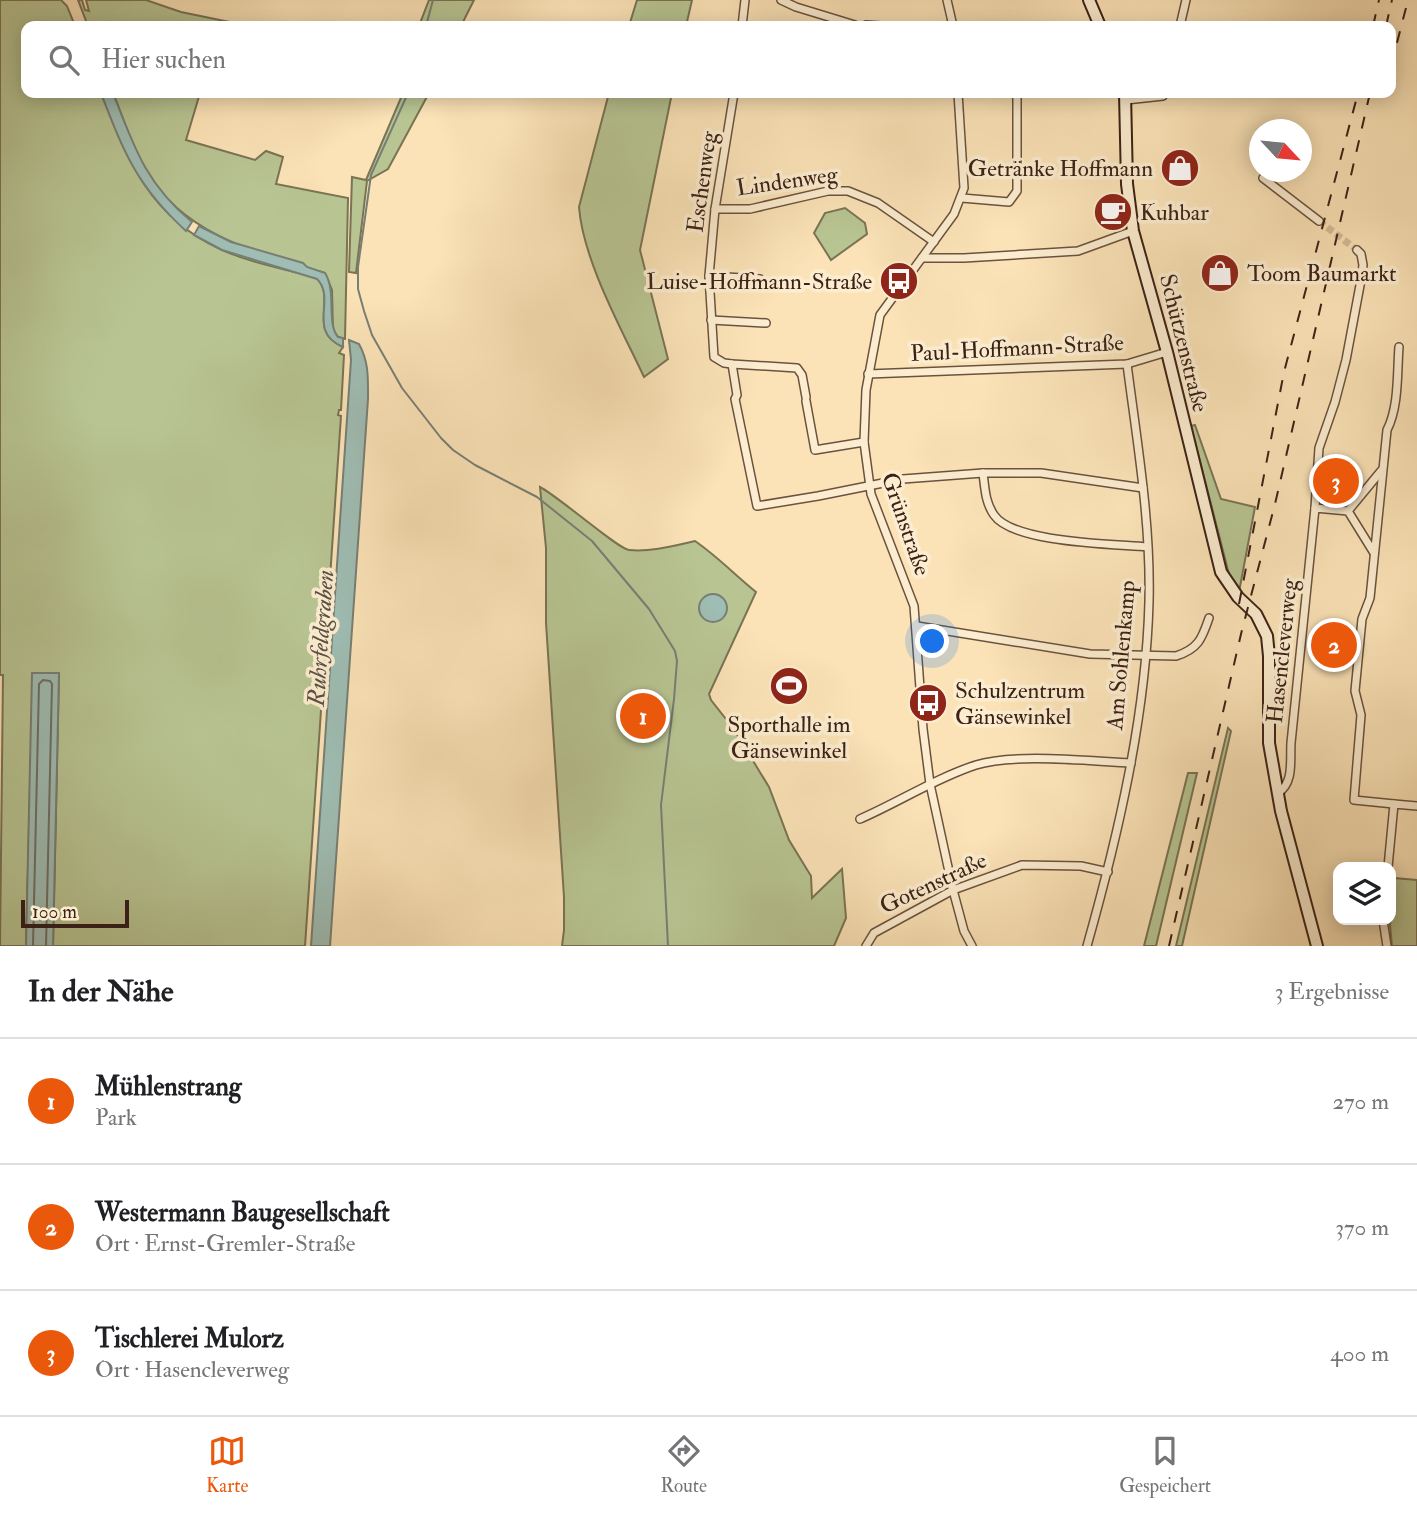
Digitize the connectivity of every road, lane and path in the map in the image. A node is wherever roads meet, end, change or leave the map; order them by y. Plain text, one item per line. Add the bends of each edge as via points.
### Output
1 (745, 0) edge
2 (781, 0) edge
3 (947, 0) edge
4 (1089, 0) edge
5 (1186, 0) edge
6 (742, 21) edge
7 (842, 21) edge
8 (952, 21) edge
9 (1098, 21) edge
10 (1181, 21) edge
11 (733, 98) edge
12 (958, 98) edge
13 (1017, 98) edge
14 (1126, 98) edge
15 (1268, 182) edge
16 (962, 198) junction
17 (715, 209) junction
18 (1319, 221) tunnel mouth
19 (1133, 231) junction
20 (934, 242) junction
21 (1357, 250) dead end
22 (922, 258) junction
23 (709, 276) junction
24 (760, 279) dead end
25 (711, 320) junction
26 (766, 323) dead end
27 (1399, 347) dead end
28 (1167, 352) junction
29 (732, 364) junction
30 (1127, 364) junction
31 (868, 374) junction
32 (864, 442) junction
33 (1382, 470) junction
34 (983, 473) junction
35 (869, 485) junction
36 (1143, 488) junction
37 (1315, 508) junction
38 (1348, 511) junction
39 (1147, 547) junction
40 (1374, 553) junction
41 (1209, 618) dead end
42 (917, 626) junction
43 (1145, 655) junction
44 (1131, 763) junction
45 (930, 784) junction
46 (1278, 793) junction
47 (1394, 804) junction
48 (1417, 806) edge
49 (860, 819) dead end
50 (1388, 862) edge
51 (1108, 872) junction
52 (953, 890) junction
53 (1384, 925) edge
54 (866, 946) edge
55 (972, 946) edge
56 (1087, 946) edge
57 (1317, 946) edge
58 (1387, 946) edge

1 - 6 street
2 - 7 street
3 - 8 street
4 - 9 main road
5 - 10 street
11 - 17 street, Eschenweg
12 - 16 street
13 - 16 street via 1017,191 1009,202
14 - 19 main road, Schützenstraße via 1127,184
15 - 18 street
16 - 20 street, Grünstraße
17 - 20 street, Lindenweg via 750,209 828,191 848,191 878,203
17 - 23 street, Eschenweg
19 - 22 street via 1078,251
19 - 28 main road, Schützenstraße
20 - 22 street, Grünstraße
21 - 37 street, Hasencleverweg via 1363,265 1335,402 1319,448
22 - 31 street, Grünstraße via 880,315
23 - 24 street
23 - 25 street, Eschenweg
25 - 26 street
25 - 29 street, Eschenweg via 714,357
27 - 33 street via 1394,409
28 - 30 street, Paul-Hoffmann-Straße
28 - 46 main road, Schützenstraße via 1217,559 1228,585 1265,629 1269,743
29 - 32 street via 800,371 816,450
29 - 35 street via 757,506
30 - 31 street, Paul-Hoffmann-Straße
30 - 36 street, Am Sohlenkamp
31 - 32 street, Grünstraße
32 - 35 street, Grünstraße
33 - 38 street
33 - 40 street
34 - 35 street
34 - 36 street via 1041,473
34 - 39 street via 986,500 994,516 1018,531
35 - 42 street, Grünstraße via 908,588
36 - 39 street, Am Sohlenkamp
37 - 38 street
37 - 46 street, Hasencleverweg via 1290,777
38 - 40 street
39 - 43 street, Am Sohlenkamp
40 - 47 street via 1355,691 1361,715 1354,800
41 - 43 street via 1202,640 1186,653
42 - 43 street via 1090,654
42 - 45 street, Grünstraße
43 - 44 street, Am Sohlenkamp
44 - 45 street via 1010,759 978,765
44 - 51 street, Am Sohlenkamp
45 - 49 street
45 - 52 street, Grünstraße
46 - 57 main road
47 - 48 street
47 - 50 street
51 - 52 street, Gotenstraße via 1082,866 1022,865
51 - 56 street, Am Sohlenkamp
52 - 54 street, Gotenstraße via 874,933
52 - 55 street, Grünstraße
53 - 58 street

